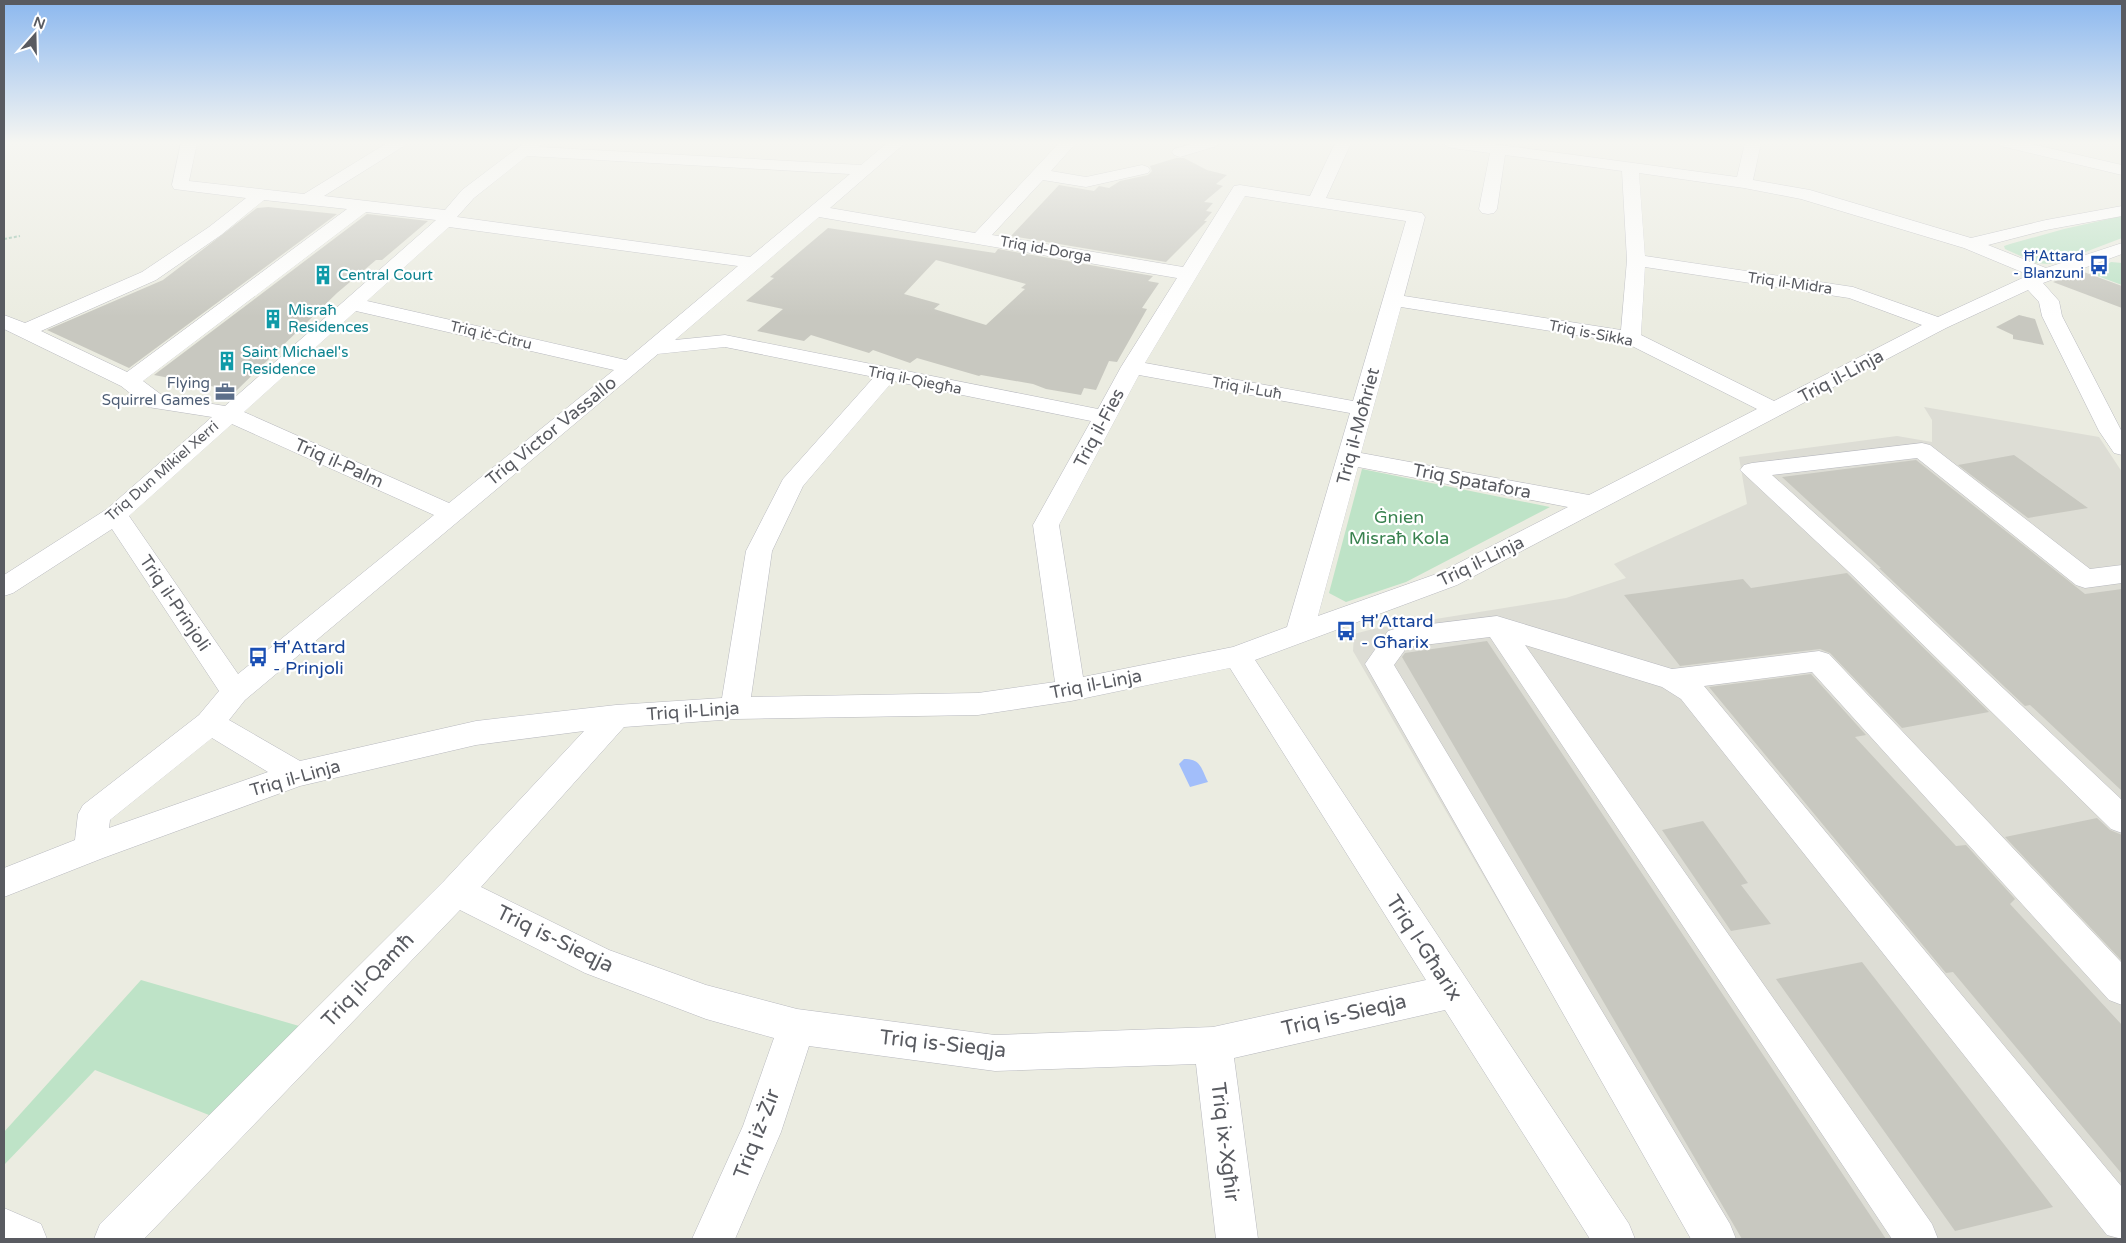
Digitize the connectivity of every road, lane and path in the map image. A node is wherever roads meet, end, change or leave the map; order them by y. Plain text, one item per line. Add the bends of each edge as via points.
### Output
1 (252, 201) edge
2 (324, 201) edge
3 (462, 201) edge
4 (828, 201) edge
5 (1014, 201) edge
6 (1233, 201) edge
7 (1316, 201) edge
8 (1489, 201) edge
9 (1633, 201) edge
10 (1827, 201) edge
11 (363, 206) junction
12 (1488, 209) dead end
13 (2122, 211) edge
14 (815, 212) junction
15 (447, 219) junction
16 (20, 236) dead end
17 (980, 238) junction
18 (4, 239) edge
19 (1970, 244) junction
20 (2119, 251) edge
21 (1636, 260) junction
22 (754, 263) junction
23 (1189, 274) junction
24 (2030, 283) junction
25 (1392, 300) junction
26 (352, 304) junction
27 (695, 312) junction
28 (4, 320) edge
29 (1939, 324) junction
30 (26, 330) junction
31 (1631, 338) junction
32 (725, 341) junction
33 (653, 348) junction
34 (1132, 366) junction
35 (630, 367) junction
36 (888, 374) junction
37 (129, 382) junction
38 (1362, 409) junction
39 (1776, 410) junction
40 (228, 413) junction
41 (1106, 417) junction
42 (2118, 437) edge
43 (1349, 458) junction
44 (1594, 504) junction
45 (450, 514) junction
46 (116, 515) junction
47 (2122, 574) edge
48 (4, 587) edge
49 (1497, 626) junction
50 (1299, 634) junction
51 (1237, 656) junction
52 (1672, 680) junction
53 (1071, 690) junction
54 (235, 692) junction
55 (736, 708) junction
56 (616, 716) junction
57 (210, 723) junction
58 (297, 774) junction
59 (2122, 820) edge
60 (91, 848) junction
61 (4, 883) edge
62 (456, 891) junction
63 (2122, 988) edge
64 (1452, 991) junction
65 (797, 1027) junction
66 (1213, 1045) junction
67 (2122, 1220) edge
68 (4, 1229) edge
69 (26, 1239) edge
70 (115, 1239) edge
71 (713, 1239) edge
72 (1237, 1239) edge
73 (1614, 1239) edge
74 (1715, 1239) edge
75 (1917, 1239) edge

1 - 30 street via 149,276
2 - 11 street
3 - 15 street, Triq Dun Mikiel Xerri
4 - 14 street, Triq Victor Vassallo
5 - 17 street
6 - 23 street, Triq il-Fies
7 - 25 street, Triq il-Moħriet via 1416,217
8 - 12 street
9 - 21 street
10 - 19 street
11 - 15 street
11 - 37 street
13 - 19 street
14 - 17 street, Triq id-Dorga
14 - 22 street, Triq Victor Vassallo
15 - 22 street
15 - 26 street, Triq Dun Mikiel Xerri
16 - 18 path
17 - 23 street, Triq id-Dorga
19 - 24 street
20 - 24 street, Triq il-Linja
21 - 29 street, Triq il-Midra via 1853,293
21 - 31 street
22 - 27 street, Triq Victor Vassallo
23 - 34 street, Triq il-Fies
24 - 29 street, Triq il-Linja
24 - 42 street via 2052,316
25 - 31 street, Triq is-Sikka
25 - 38 street, Triq il-Moħriet
26 - 35 street, Triq iċ-Ċitru
26 - 40 street, Triq Dun Mikiel Xerri
27 - 32 street
27 - 33 street, Triq Victor Vassallo
28 - 30 street, Triq il-Palm
29 - 39 street, Triq il-Linja
30 - 37 street, Triq il-Palm
31 - 39 street, Triq is-Sikka
32 - 33 street, Triq il-Qiegħa
32 - 36 street, Triq il-Qiegħa
33 - 35 street, Triq Victor Vassallo
34 - 38 street, Triq il-Luħ
34 - 41 street, Triq il-Fies
35 - 45 street, Triq Victor Vassallo
36 - 41 street, Triq il-Qiegħa
36 - 55 street via 792,484 759,551
37 - 40 street, Triq il-Palm via 156,402
38 - 43 street, Triq il-Moħriet
39 - 44 street, Triq il-Linja
40 - 45 street, Triq il-Palm
40 - 46 street, Triq Dun Mikiel Xerri
41 - 53 street, Triq il-Fies via 1046,525
43 - 44 street, Triq Spatafora
43 - 50 street, Triq il-Moħriet
44 - 50 street, Triq il-Linja via 1448,579
45 - 54 street, Triq Victor Vassallo
46 - 48 street, Triq Dun Mikiel Xerri
46 - 54 street, Triq il-Prinjoli
47 - 59 street via 2085,579 1922,450 1752,470 1858,566
49 - 52 street
49 - 74 street via 1398,638 1379,664
49 - 75 street
50 - 51 street, Triq il-Linja
51 - 53 street, Triq il-Linja
51 - 64 street, Triq l-Għarix
52 - 63 street via 1819,661
52 - 67 street via 1691,691
53 - 55 street, Triq il-Linja via 978,704
54 - 57 street, Triq Victor Vassallo
55 - 56 street, Triq il-Linja
56 - 58 street, Triq il-Linja via 476,733
56 - 62 street, Triq il-Qamħ
57 - 58 street
57 - 60 street, Triq Victor Vassallo via 94,814
58 - 60 street, Triq il-Linja
60 - 61 street, Triq il-Linja
62 - 65 street, Triq is-Sieqja via 598,962 706,1002
62 - 70 street, Triq il-Qamħ
64 - 66 street, Triq is-Sieqja
64 - 73 street, Triq l-Għarix
65 - 66 street, Triq is-Sieqja via 995,1052
65 - 71 street, Triq iż-Żir via 760,1132
66 - 72 street, Triq ix-Xgħir
68 - 69 street

